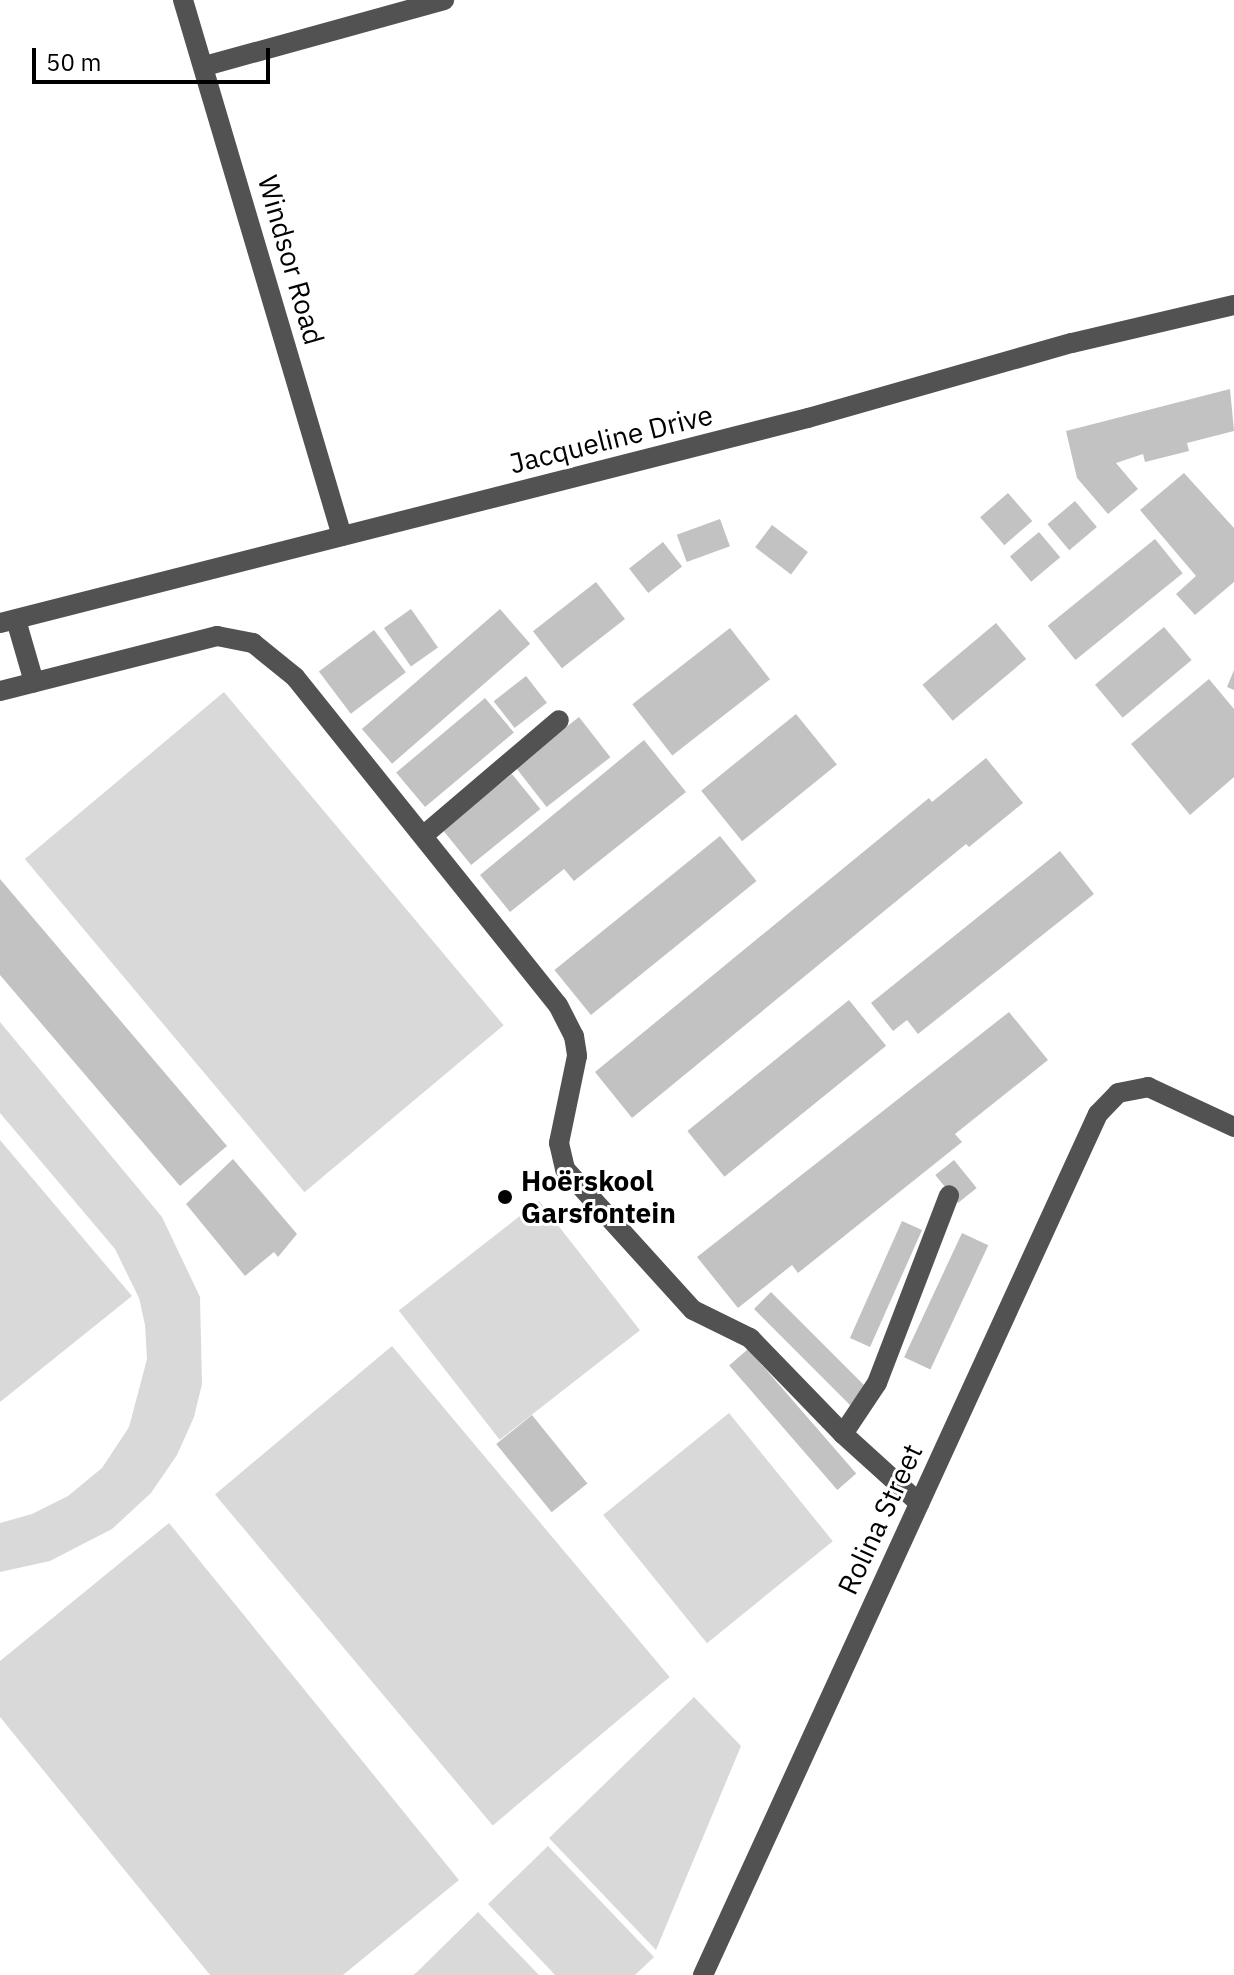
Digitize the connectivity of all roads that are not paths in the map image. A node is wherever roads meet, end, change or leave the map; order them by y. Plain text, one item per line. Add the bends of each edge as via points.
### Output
1 (183, 0) edge
2 (444, 0) edge
3 (205, 66) junction
4 (1234, 305) edge
5 (342, 536) junction
6 (8, 622) edge
7 (34, 682) junction
8 (0, 691) edge
9 (559, 720) dead end
10 (424, 835) junction
11 (1234, 1127) edge
12 (949, 1195) dead end
13 (843, 1434) junction
14 (919, 1503) junction
15 (703, 1975) edge

1 - 3 street, Windsor Road
2 - 3 street
3 - 5 street, Windsor Road
4 - 5 street, Jacqueline Drive
5 - 6 street, Jacqueline Drive
6 - 7 street
7 - 8 street
7 - 10 street via 217,636 253,643 295,677
9 - 10 street
10 - 13 street via 558,1005 574,1036 577,1056 559,1143 565,1169 693,1310 750,1338
11 - 14 street, Rolina Street via 1148,1087 1118,1093 1098,1114
12 - 13 street via 877,1383
13 - 14 street
14 - 15 street, Rolina Street

